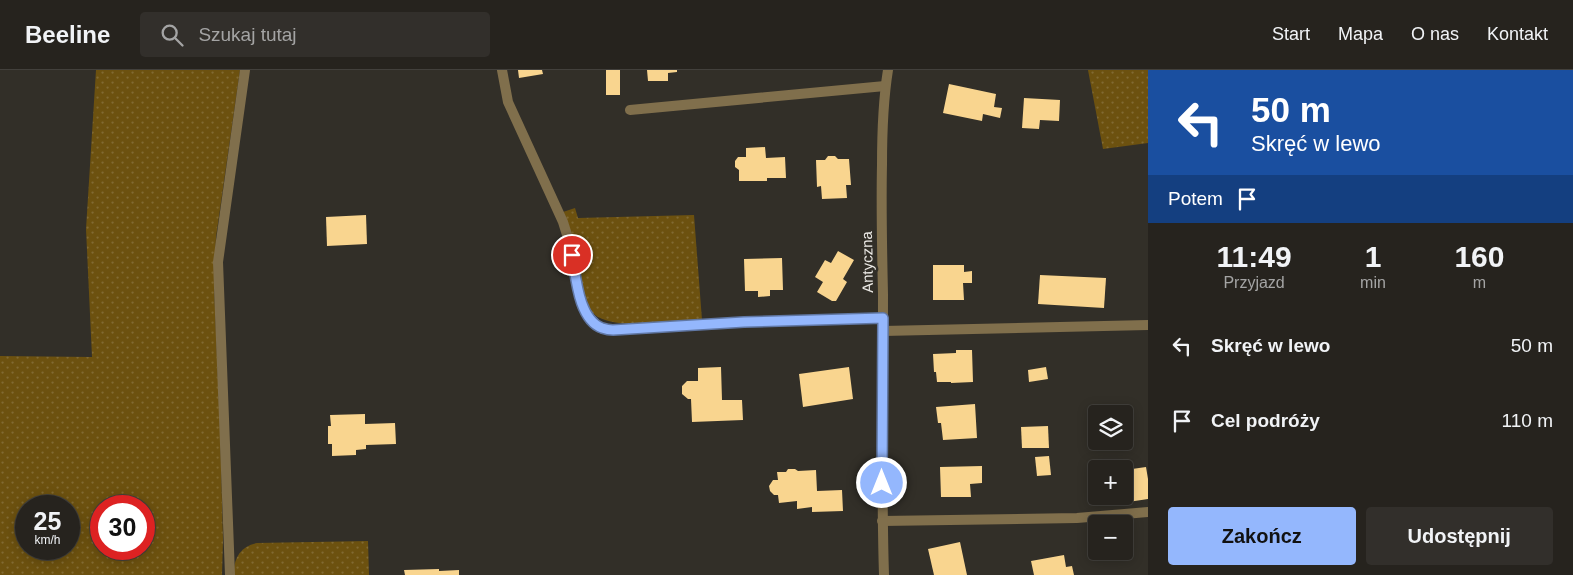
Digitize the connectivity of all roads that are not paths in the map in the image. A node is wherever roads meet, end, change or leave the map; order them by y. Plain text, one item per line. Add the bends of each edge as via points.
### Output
1 (245, 70) edge
2 (502, 70) edge
3 (888, 70) edge
4 (885, 86) junction
5 (630, 110) dead end
6 (883, 318) junction
7 (1148, 325) edge
8 (883, 331) junction
9 (1148, 512) edge
10 (882, 521) junction
11 (230, 575) edge
12 (884, 575) edge

1 - 11 street via 218,262
2 - 6 street via 508,102 563,222 582,306 600,328
3 - 4 street, Antyczna
4 - 5 street
4 - 6 street, Antyczna
6 - 8 street, Antyczna
7 - 8 street
8 - 10 street, Antyczna
9 - 10 street via 1077,518
10 - 12 street, Antyczna

